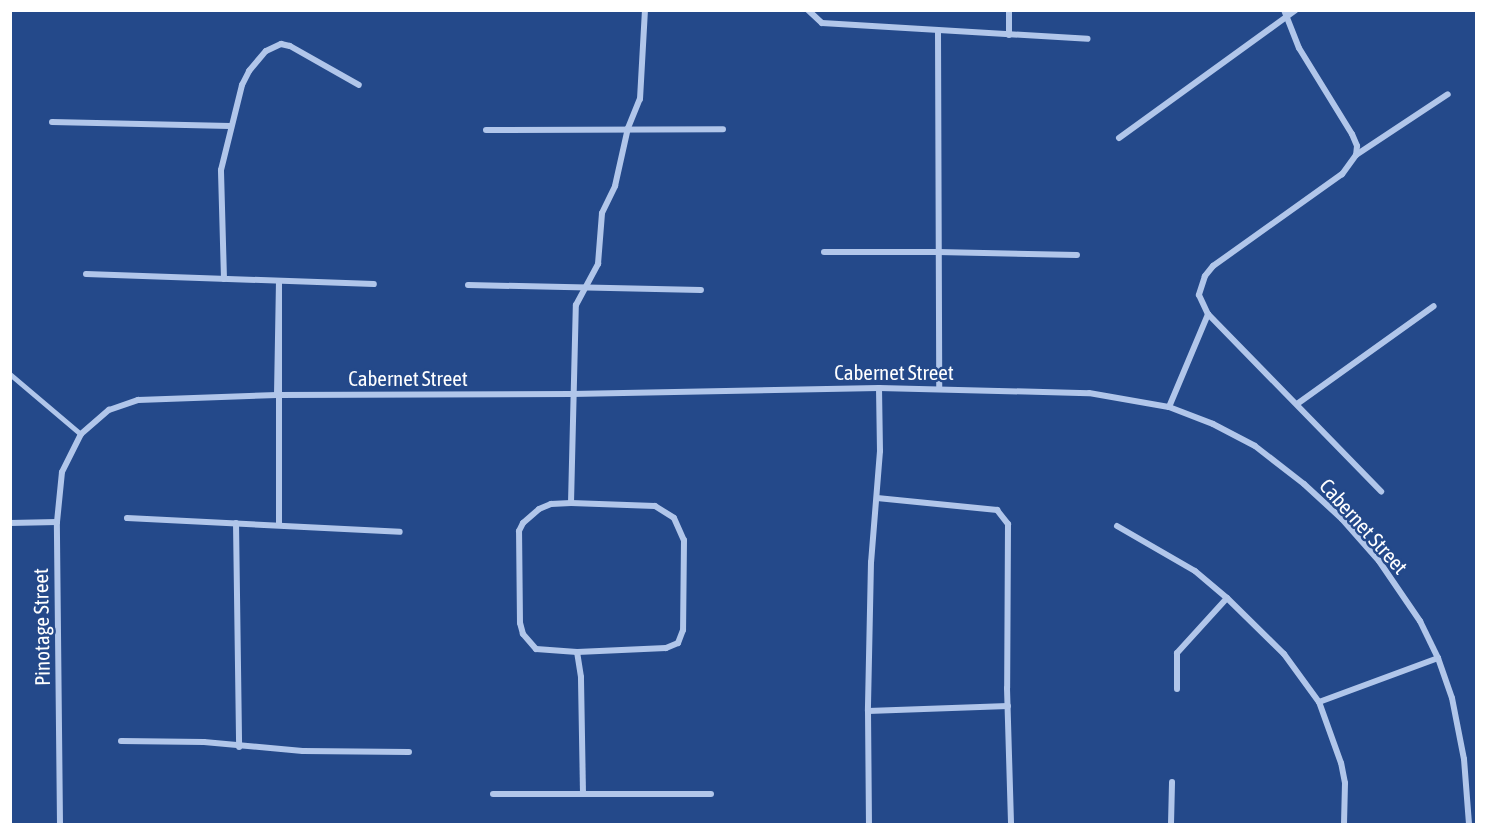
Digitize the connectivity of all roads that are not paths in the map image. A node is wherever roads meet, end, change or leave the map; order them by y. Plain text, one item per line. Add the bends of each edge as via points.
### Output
1 (645, 10) edge
2 (808, 10) edge
3 (1010, 10) edge
4 (1296, 10) edge
5 (1285, 14) edge
6 (938, 32) junction
7 (1009, 35) junction
8 (1088, 39) dead end
9 (358, 84) dead end
10 (1448, 94) dead end
11 (52, 122) dead end
12 (230, 126) junction
13 (628, 128) junction
14 (723, 129) dead end
15 (486, 130) dead end
16 (1119, 138) dead end
17 (1356, 155) junction
18 (824, 252) dead end
19 (938, 252) junction
20 (1077, 255) dead end
21 (86, 274) dead end
22 (224, 279) junction
23 (279, 281) junction
24 (374, 284) dead end
25 (468, 285) dead end
26 (585, 288) junction
27 (701, 290) dead end
28 (1434, 306) dead end
29 (1208, 314) junction
30 (10, 374) edge
31 (879, 388) junction
32 (939, 388) junction
33 (572, 394) junction
34 (277, 395) junction
35 (1297, 404) junction
36 (1169, 407) junction
37 (81, 434) junction
38 (1381, 492) dead end
39 (877, 498) junction
40 (571, 502) junction
41 (127, 518) dead end
42 (57, 522) junction
43 (10, 523) edge
44 (236, 524) junction
45 (279, 525) junction
46 (1117, 526) dead end
47 (400, 532) dead end
48 (1227, 598) junction
49 (577, 652) junction
50 (1438, 658) junction
51 (1177, 689) dead end
52 (1319, 702) junction
53 (1008, 706) junction
54 (868, 711) junction
55 (121, 741) dead end
56 (239, 747) junction
57 (409, 752) dead end
58 (1172, 782) dead end
59 (493, 794) dead end
60 (583, 794) junction
61 (711, 794) dead end
62 (60, 825) edge
63 (869, 825) edge
64 (1011, 825) edge
65 (1171, 825) edge
66 (1344, 825) edge
67 (1469, 825) edge

1 - 13 street via 640,99
2 - 6 street via 822,23
3 - 7 street
4 - 5 street
5 - 16 street
5 - 17 street via 1299,48 1352,134
6 - 7 street
6 - 19 street
7 - 8 street
9 - 12 street via 290,45 274,46 249,72
10 - 17 street
11 - 12 street
12 - 22 street via 221,170
13 - 14 street
13 - 15 street
13 - 26 street via 615,186 602,213 598,264
17 - 29 street via 1342,174 1213,266 1199,295
18 - 19 street
19 - 20 street
19 - 32 street
21 - 22 street
22 - 23 street
23 - 24 street
23 - 34 street
25 - 26 street
26 - 27 street
26 - 33 street via 576,305
28 - 35 street
29 - 35 street
29 - 36 street
30 - 37 lane
31 - 32 street, Cabernet Street
31 - 33 street, Cabernet Street
31 - 39 street
32 - 36 street, Cabernet Street via 1089,393
33 - 34 street, Cabernet Street
33 - 40 street
34 - 37 street, Cabernet Street via 138,400 109,410
34 - 45 street
35 - 38 street
36 - 50 street, Cabernet Street via 1255,446 1334,512 1379,561
37 - 42 street, Pinotage Street via 62,472
39 - 53 street via 998,510 1005,516
39 - 54 street via 871,562
40 - 49 street via 539,509 519,531 520,623 523,634 536,649
40 - 49 street via 655,506 675,518 684,540 683,630 678,643 666,648
41 - 44 street
42 - 43 street
42 - 62 street, Pinotage Street
44 - 45 street
44 - 56 street
45 - 47 street
46 - 48 street via 1188,566
48 - 51 street via 1177,653
48 - 52 street via 1284,654
49 - 60 street
50 - 52 street
50 - 67 street, Cabernet Street via 1452,698 1464,759
52 - 66 street via 1341,763 1345,783
53 - 54 street
53 - 64 street
54 - 63 street
55 - 56 street via 204,742
56 - 57 street
58 - 65 street
59 - 60 street
60 - 61 street

